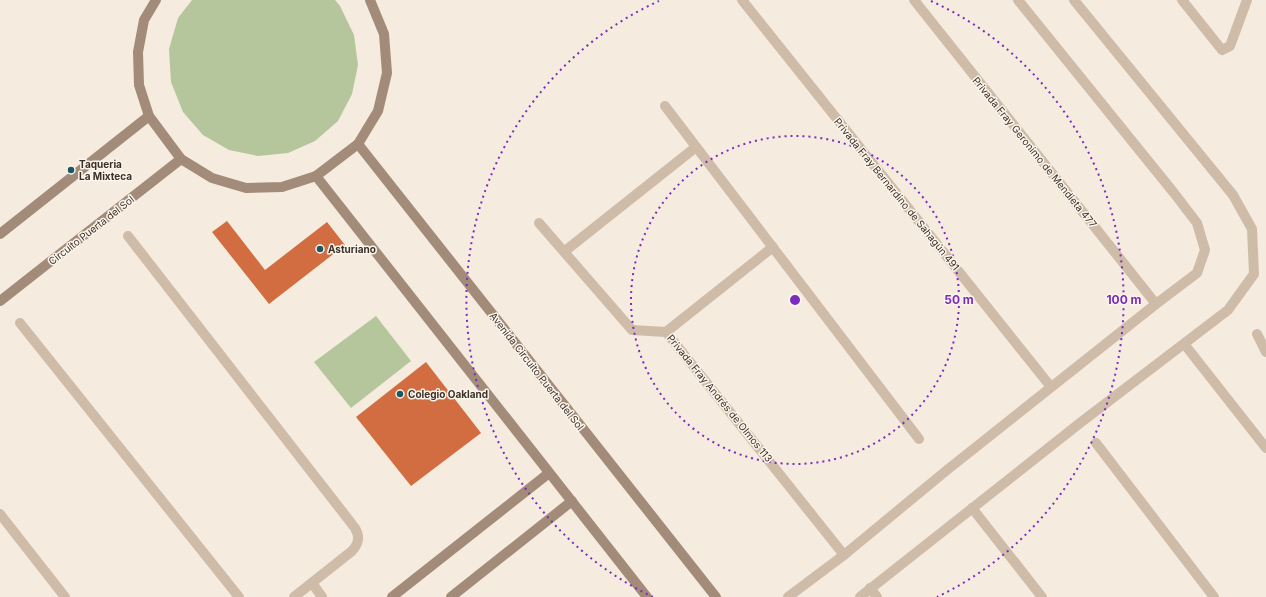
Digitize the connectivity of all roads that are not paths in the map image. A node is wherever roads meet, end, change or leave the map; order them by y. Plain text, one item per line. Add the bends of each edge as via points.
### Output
1 (156, 0) edge
2 (370, 0) edge
3 (742, 0) edge
4 (914, 0) edge
5 (1018, 0) edge
6 (1074, 0) edge
7 (1182, 0) edge
8 (1248, 0) edge
9 (665, 106) dead end
10 (149, 116) junction
11 (358, 144) junction
12 (696, 147) junction
13 (182, 159) junction
14 (316, 176) junction
15 (539, 223) dead end
16 (0, 234) edge
17 (128, 236) dead end
18 (772, 247) junction
19 (564, 251) junction
20 (0, 301) edge
21 (1156, 304) junction
22 (20, 323) dead end
23 (666, 332) junction
24 (1257, 334) dead end
25 (1185, 345) junction
26 (1266, 352) edge
27 (1051, 387) junction
28 (919, 439) dead end
29 (1096, 444) dead end
30 (1266, 448) edge
31 (549, 473) junction
32 (572, 501) junction
33 (972, 508) junction
34 (0, 514) edge
35 (844, 555) junction
36 (312, 583) junction
37 (870, 588) junction
38 (65, 597) edge
39 (239, 597) edge
40 (294, 597) edge
41 (322, 597) edge
42 (393, 597) edge
43 (451, 597) edge
44 (647, 597) edge
45 (716, 597) edge
46 (788, 597) edge
47 (860, 597) edge
48 (877, 597) edge
49 (1042, 597) edge
50 (1214, 597) edge

1 - 10 street via 144,20 138,52 139,85
2 - 11 street via 384,34 387,73 378,111
3 - 27 street, Privada Fray Bernardino de Sahagún 491
4 - 21 street, Privada Fray Geronimo de Mendieta 477
5 - 21 street via 1197,223 1205,250 1197,273
6 - 25 street via 1233,195 1252,229 1254,274 1228,310
7 - 8 street via 1222,50 1230,46
9 - 12 street
10 - 13 street
10 - 16 street
11 - 14 street
11 - 45 street, Avenida Circuito Puerta del Sol
12 - 18 street
12 - 19 street
13 - 14 street via 212,178 246,188 282,187
13 - 20 street, Circuito Puerta del Sol
14 - 31 street
15 - 19 street, Privada Fray Andrés de Olmos 113
17 - 36 street via 355,528 359,540 357,546
18 - 23 street
18 - 28 street
19 - 23 street, Privada Fray Andrés de Olmos 113 via 632,330
21 - 27 street
22 - 39 street
23 - 35 street, Privada Fray Andrés de Olmos 113
24 - 26 street
25 - 30 street
25 - 33 street
27 - 35 street
29 - 50 street
31 - 32 street
31 - 42 street
32 - 43 street
32 - 44 street
33 - 37 street
33 - 49 street
34 - 38 street
35 - 46 street
36 - 40 street
36 - 41 street
37 - 47 street
37 - 48 street

